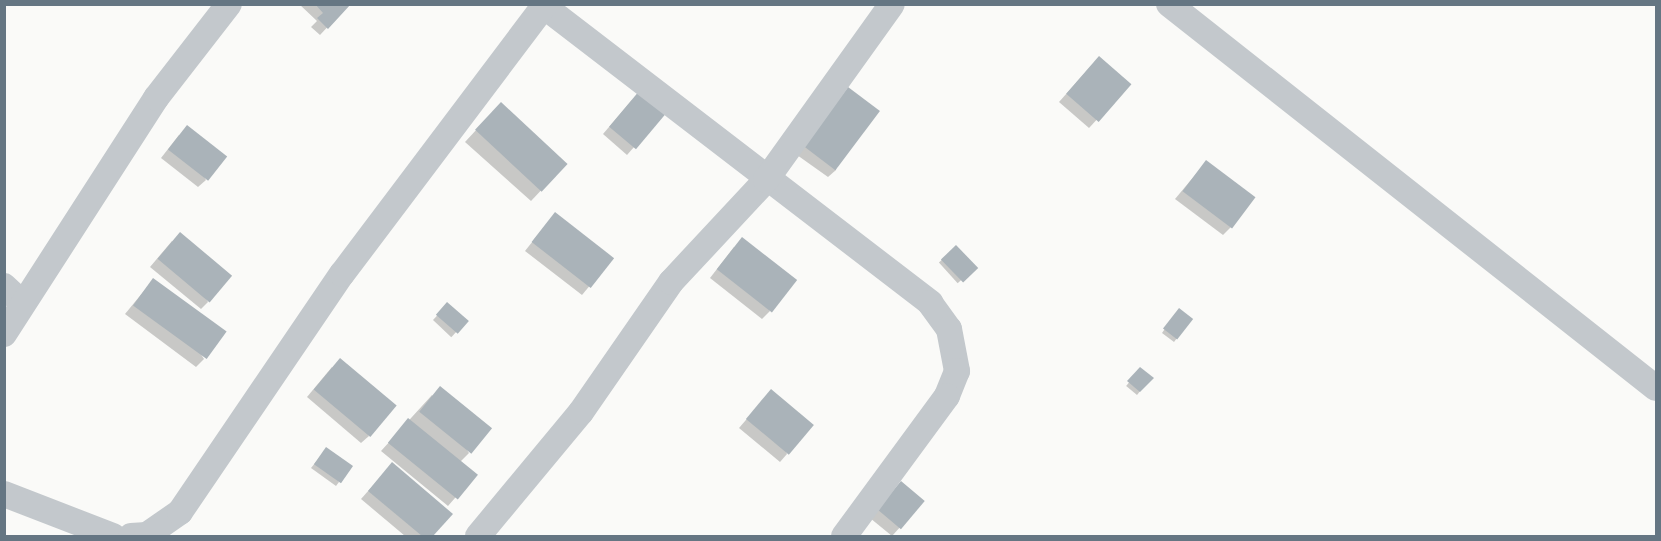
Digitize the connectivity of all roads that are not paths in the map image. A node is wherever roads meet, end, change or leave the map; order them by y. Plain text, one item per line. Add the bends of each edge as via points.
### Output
1 (229, 4) edge
2 (892, 4) edge
3 (1169, 4) edge
4 (543, 5) edge
5 (766, 180) junction
6 (14, 294) edge
7 (4, 334) edge
8 (1656, 388) edge
9 (4, 494) edge
10 (113, 537) edge
11 (131, 537) edge
12 (478, 537) edge
13 (844, 537) edge

1 - 6 street
2 - 5 street
3 - 8 street
4 - 5 street
4 - 11 street via 342,274 180,512 147,535
5 - 12 street via 671,282 581,412
5 - 13 street via 930,303 957,347 957,370 946,396
6 - 7 street
9 - 10 street

